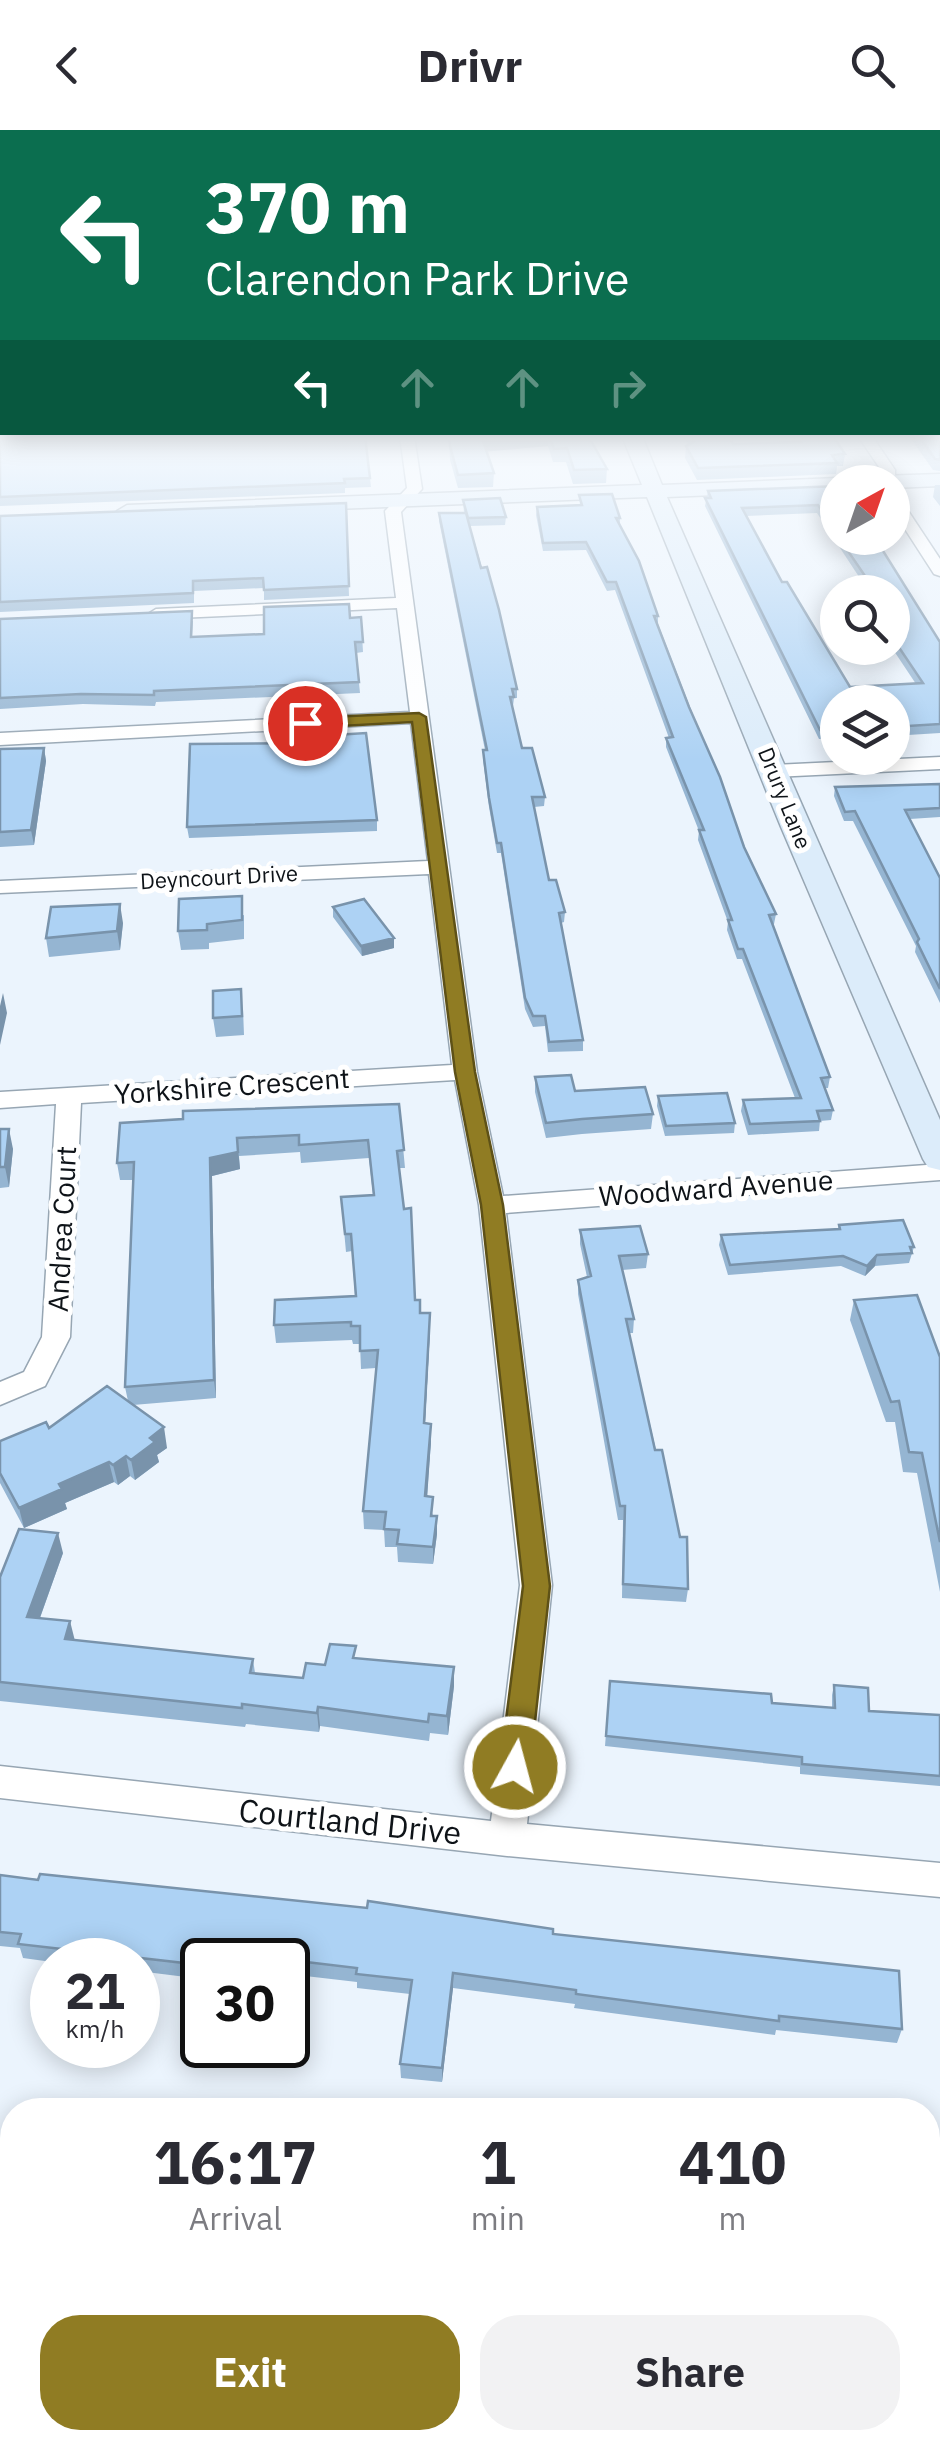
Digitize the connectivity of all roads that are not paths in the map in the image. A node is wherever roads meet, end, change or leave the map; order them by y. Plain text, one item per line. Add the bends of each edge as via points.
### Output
1 (397, 544) edge
2 (679, 544) edge
3 (923, 544) edge
4 (940, 571) edge
5 (404, 603) junction
6 (133, 615) edge
7 (419, 717) junction
8 (0, 738) edge
9 (940, 763) edge
10 (774, 771) junction
11 (438, 867) junction
12 (0, 887) edge
13 (465, 1072) junction
14 (69, 1096) junction
15 (0, 1100) edge
16 (940, 1160) edge
17 (940, 1172) edge
18 (492, 1205) junction
19 (0, 1394) edge
20 (0, 1782) edge
21 (506, 1839) junction
22 (940, 1880) edge

1 - 5 street
2 - 10 street, Drury Lane
3 - 4 street
5 - 6 street
5 - 7 street
7 - 8 street
7 - 11 street
9 - 10 street
10 - 16 street, Drury Lane
11 - 12 street, Deyncourt Drive
11 - 13 street
13 - 14 street, Yorkshire Crescent
13 - 18 street
14 - 15 street, Yorkshire Crescent
14 - 19 street, Andrea Court via 56,1337 36,1379
17 - 18 street, Woodward Avenue
18 - 21 street via 536,1586
20 - 21 street, Courtland Drive
21 - 22 street, Courtland Drive

